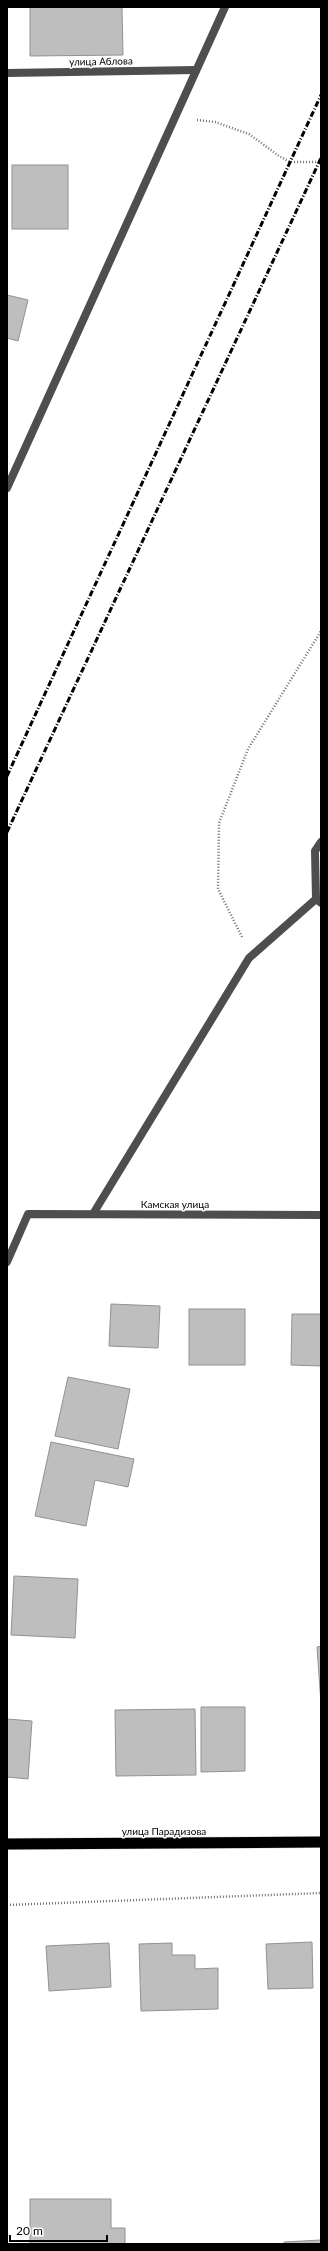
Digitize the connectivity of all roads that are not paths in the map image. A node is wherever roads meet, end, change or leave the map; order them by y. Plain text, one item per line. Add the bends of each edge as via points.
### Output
1 (225, 7) edge
2 (196, 70) junction
3 (7, 73) edge
4 (7, 488) edge
5 (321, 842) edge
6 (318, 901) edge
7 (93, 1214) junction
8 (321, 1215) edge
9 (7, 1262) edge
10 (321, 1842) edge
11 (7, 1844) edge

1 - 2 street
2 - 3 street, улица Аблова
2 - 4 street
5 - 6 street via 315,851
6 - 7 street via 249,958
7 - 8 street, Камская улица
7 - 9 street, Камская улица via 28,1214
10 - 11 highway, улица Парадизова

